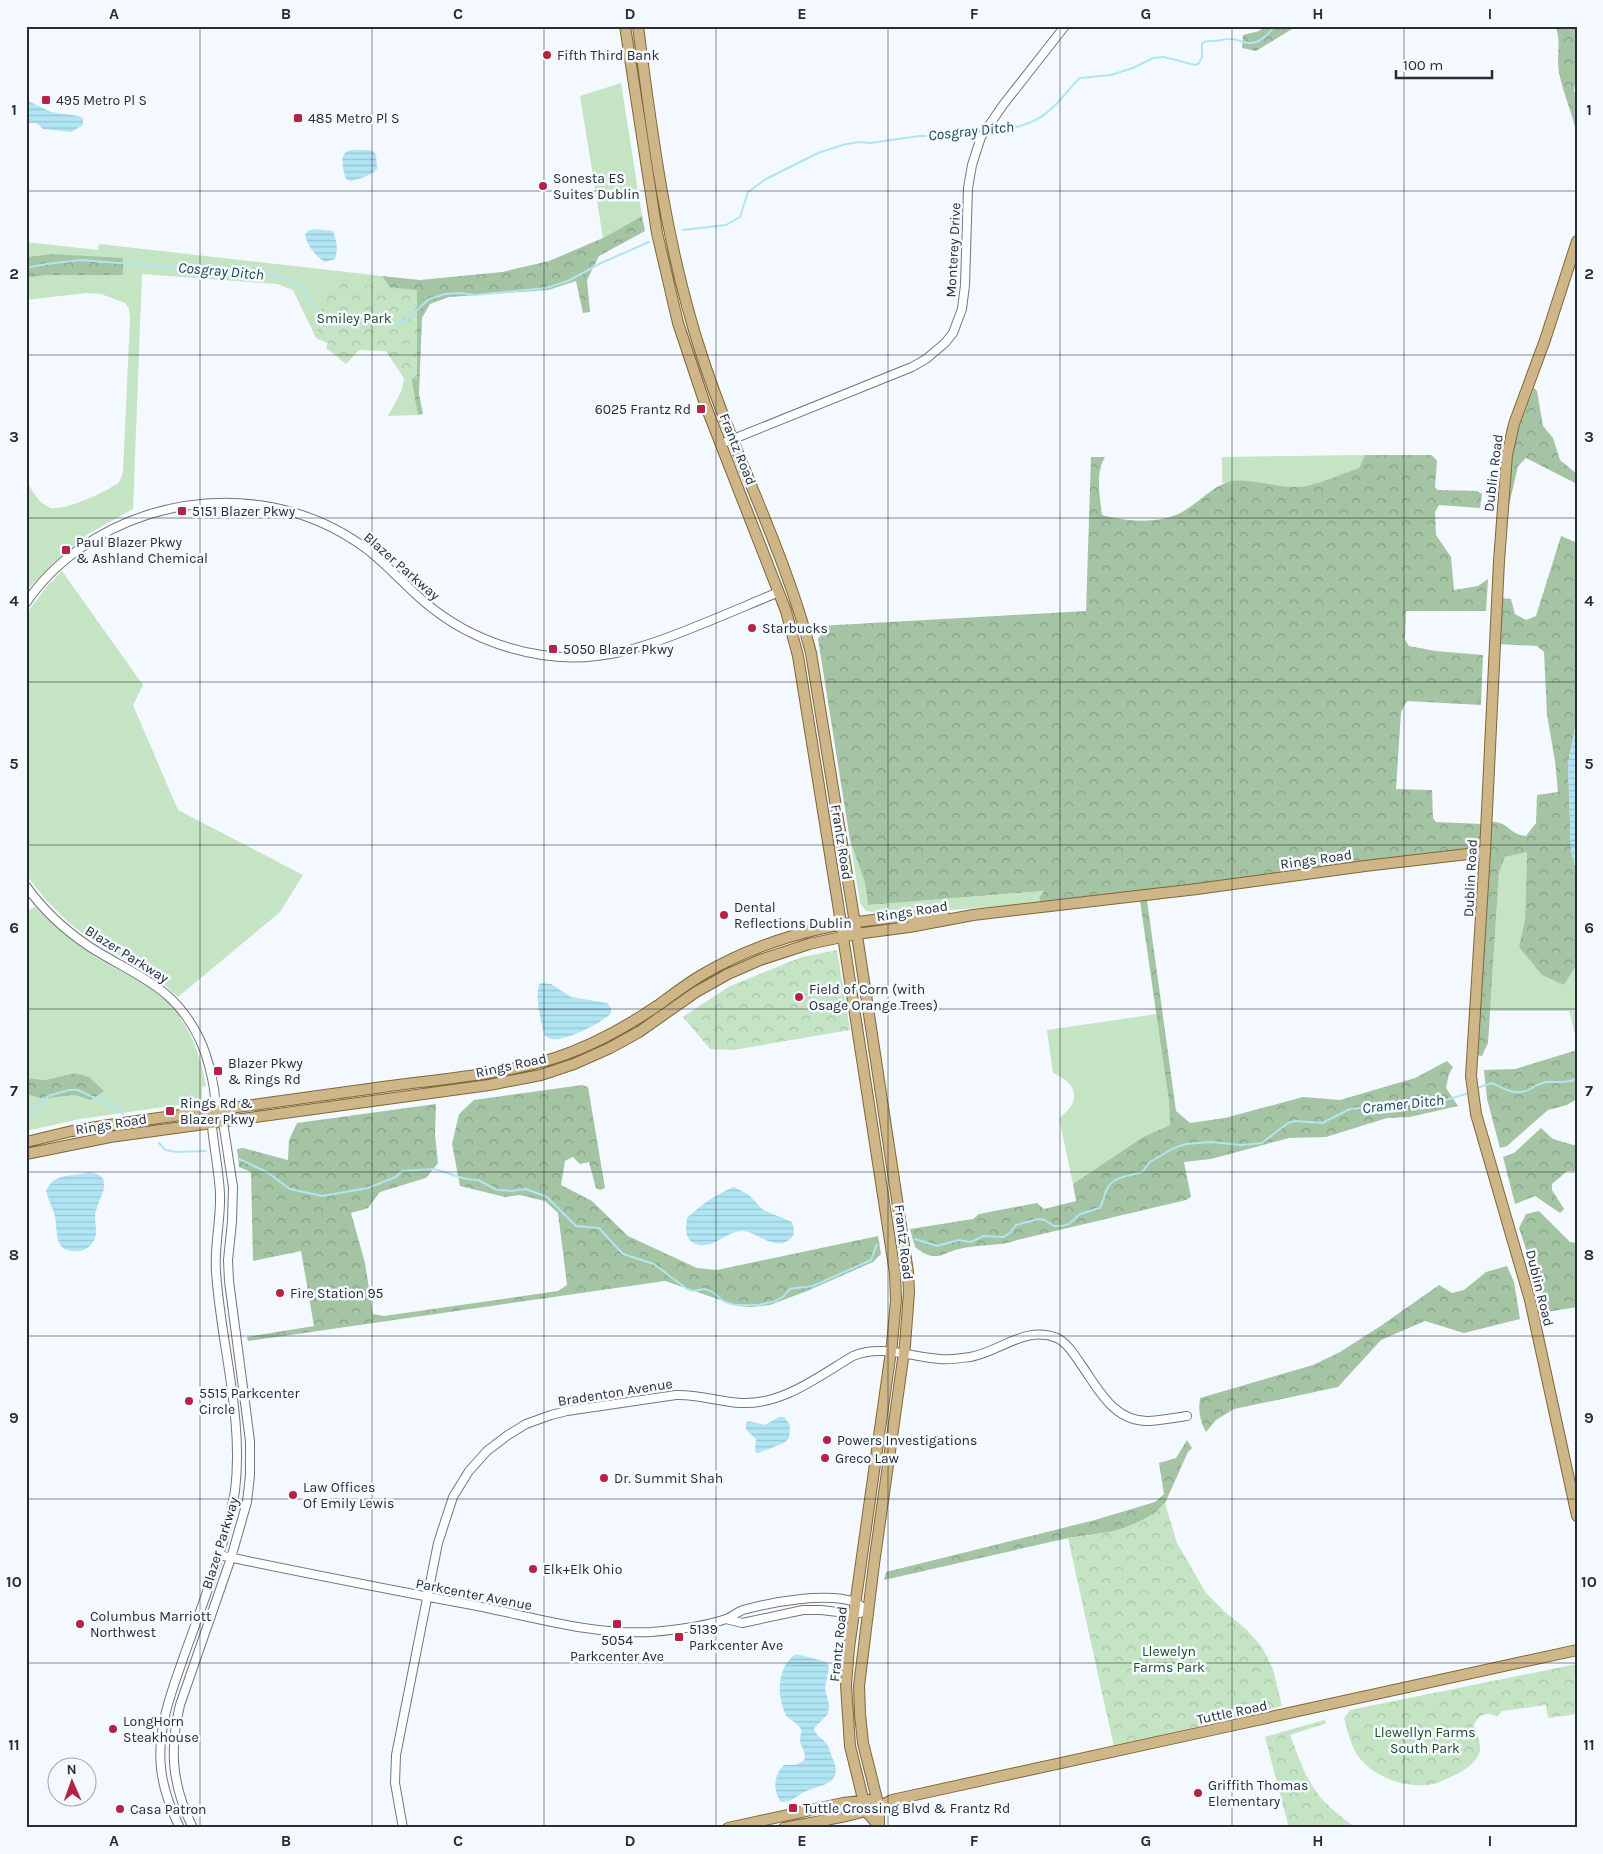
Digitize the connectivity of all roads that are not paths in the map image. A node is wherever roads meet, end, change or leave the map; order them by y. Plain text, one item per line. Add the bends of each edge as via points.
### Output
1 (625, 26) edge
2 (638, 26) edge
3 (1066, 26) edge
4 (1577, 241) edge
5 (683, 339) junction
6 (700, 349) junction
7 (733, 440) junction
8 (721, 444) junction
9 (760, 542) junction
10 (792, 588) junction
11 (780, 592) junction
12 (26, 602) edge
13 (809, 648) junction
14 (1485, 852) junction
15 (26, 886) edge
16 (842, 925) junction
17 (855, 929) junction
18 (843, 936) junction
19 (215, 1110) junction
20 (217, 1122) junction
21 (26, 1142) edge
22 (26, 1154) edge
23 (891, 1352) junction
24 (904, 1354) junction
25 (1187, 1416) dead end
26 (1577, 1516) edge
27 (219, 1555) junction
28 (231, 1558) junction
29 (427, 1597) junction
30 (856, 1603) junction
31 (867, 1611) junction
32 (855, 1614) junction
33 (726, 1619) junction
34 (1577, 1650) edge
35 (871, 1803) junction
36 (878, 1826) edge
37 (180, 1828) edge
38 (193, 1828) edge
39 (404, 1828) edge
40 (728, 1828) edge
41 (784, 1828) edge

1 - 5 main road, Frantz Road via 656,233
2 - 6 main road, Frantz Road via 670,230
3 - 7 street, Monterey Drive via 981,136 968,188 963,304 953,333 926,359 912,367
4 - 14 main road, Dublin Road via 1514,424 1507,455
5 - 6 main road
5 - 8 main road, Frantz Road
6 - 7 main road, Frantz Road
7 - 8 street, Monterey Drive
7 - 10 main road, Frantz Road
8 - 9 main road, Frantz Road
9 - 10 main road
9 - 11 main road, Frantz Road
10 - 13 main road, Frantz Road
11 - 12 street, Blazer Parkway via 635,650 588,657 544,656 496,644 454,624 422,601 370,552 323,524 272,507 218,502 159,511 96,537 54,570
11 - 13 main road via 787,598
11 - 16 main road, Frantz Road via 798,656
13 - 17 main road, Frantz Road
14 - 17 main road, Rings Road via 973,915 920,916
14 - 26 main road, Dublin Road via 1471,1076 1476,1114 1530,1300
15 - 19 street, Blazer Parkway via 52,916 79,939 149,980 177,1003 204,1049
16 - 17 main road, Rings Road
16 - 18 main road, Frantz Road
16 - 19 main road, Rings Road via 804,932 751,949 700,976 606,1037 534,1064
17 - 18 main road, Rings Road
17 - 24 main road, Frantz Road via 908,1272
18 - 20 main road, Rings Road via 783,951 728,974 610,1048 542,1075
18 - 23 main road, Frantz Road via 895,1273
19 - 20 street, Blazer Parkway
19 - 21 main road, Rings Road via 72,1131
20 - 22 main road, Rings Road via 110,1137
20 - 27 street, Blazer Parkway via 220,1195 216,1272 236,1442 235,1491
20 - 28 street, Blazer Parkway via 234,1197 229,1281 250,1441 247,1502
23 - 24 street, Bradenton Avenue
23 - 29 street, Bradenton Avenue via 873,1350 857,1354 784,1396 764,1402 739,1403 676,1395 567,1411 526,1424 488,1451 470,1470 453,1497 438,1543
23 - 30 main road, Frantz Road
24 - 25 street, Bradenton Avenue via 941,1360 972,1357 1039,1333 1058,1339 1073,1352 1106,1402 1124,1417 1147,1421
24 - 31 main road, Frantz Road
27 - 28 street, Parkcenter Avenue
27 - 37 street, Blazer Parkway via 162,1726 161,1771
28 - 29 street, Parkcenter Avenue
28 - 38 street, Blazer Parkway via 180,1705 174,1737 177,1790
29 - 33 street, Parkcenter Avenue via 558,1623 617,1631 671,1630
29 - 39 street, Bradenton Avenue via 396,1755 395,1782
30 - 31 street, Parkcenter Avenue
30 - 32 main road, Frantz Road
30 - 33 street, Parkcenter Avenue via 820,1598 791,1600 740,1611
31 - 32 street, Parkcenter Avenue
31 - 35 main road, Frantz Road via 859,1686
32 - 33 street, Parkcenter Avenue via 803,1610 742,1623
32 - 35 main road, Frantz Road via 846,1685 847,1721
34 - 35 main road, Tuttle Road
35 - 36 main road, Frantz Road
35 - 40 main road
35 - 41 main road

